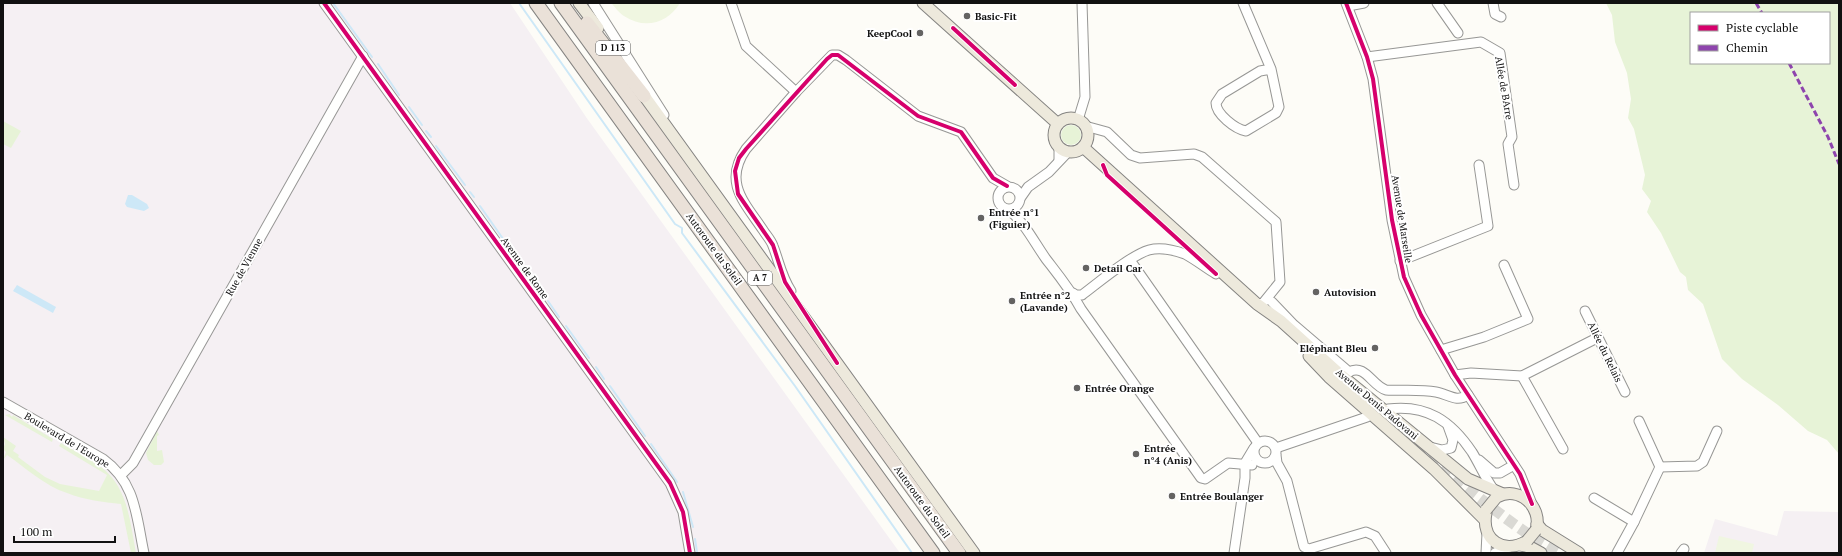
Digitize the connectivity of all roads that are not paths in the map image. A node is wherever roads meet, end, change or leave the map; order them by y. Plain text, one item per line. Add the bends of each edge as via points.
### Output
1 (324, 3) edge
2 (536, 3) edge
3 (561, 3) edge
4 (571, 3) edge
5 (579, 3) edge
6 (593, 3) edge
7 (731, 3) edge
8 (923, 3) edge
9 (929, 3) edge
10 (1082, 3) edge
11 (1244, 3) edge
12 (1364, 3) edge
13 (1437, 3) edge
14 (1493, 3) edge
15 (1347, 4) edge
16 (1502, 17) dead end
17 (953, 28) junction
18 (1458, 33) dead end
19 (363, 56) junction
20 (1367, 57) junction
21 (1272, 69) junction
22 (796, 92) junction
23 (644, 96) junction
24 (1058, 124) junction
25 (1087, 128) junction
26 (1083, 147) junction
27 (1063, 150) junction
28 (1479, 165) dead end
29 (695, 166) junction
30 (993, 178) junction
31 (1514, 185) dead end
32 (1010, 187) junction
33 (1028, 187) junction
34 (1019, 202) junction
35 (999, 204) junction
36 (1009, 210) junction
37 (1018, 218) junction
38 (1147, 250) junction
39 (1130, 260) junction
40 (1400, 261) junction
41 (1504, 265) dead end
42 (1216, 274) joint
43 (1140, 275) junction
44 (1073, 293) junction
45 (1272, 297) junction
46 (1257, 304) junction
47 (1585, 311) dead end
48 (1276, 322) junction
49 (1598, 338) junction
50 (1441, 350) junction
51 (837, 363) junction
52 (1317, 363) junction
53 (1455, 375) junction
54 (1522, 376) junction
55 (1347, 377) junction
56 (1625, 392) dead end
57 (1468, 395) junction
58 (3, 402) edge
59 (1388, 409) dead end
60 (1367, 417) dead end
61 (1639, 421) dead end
62 (1447, 425) junction
63 (1717, 430) dead end
64 (1256, 446) junction
65 (1428, 446) junction
66 (1563, 449) dead end
67 (1276, 452) junction
68 (1473, 454) junction
69 (1264, 463) junction
70 (1249, 465) junction
71 (1514, 465) junction
72 (1660, 468) junction
73 (1281, 470) junction
74 (1520, 474) junction
75 (121, 475) junction
76 (1500, 494) junction
77 (1594, 498) dead end
78 (1532, 504) junction
79 (1485, 515) junction
80 (1634, 522) junction
81 (1536, 527) junction
82 (1487, 532) junction
83 (1519, 545) junction
84 (144, 553) edge
85 (690, 553) edge
86 (933, 553) edge
87 (958, 553) edge
88 (974, 553) edge
89 (1234, 553) edge
90 (1386, 553) edge
91 (1486, 553) edge
92 (1495, 553) edge
93 (1541, 553) edge
94 (1579, 553) edge
95 (1617, 553) edge

1 - 19 street, Avenue de Rome
2 - 86 highway, Autoroute du Soleil / A 7
3 - 87 highway, Autoroute du Soleil / A 7
4 - 23 highway
5 - 23 main road, D 113
6 - 29 street
7 - 22 street via 746,46
8 - 17 main road
9 - 17 main road
10 - 25 street
11 - 21 street
12 - 15 street
13 - 18 street
14 - 16 street via 1495,14
15 - 20 street, Avenue de Marseille
17 - 24 main road
19 - 75 street, Rue de Vienne via 133,463
19 - 85 street, Avenue de Rome via 670,483 683,512
20 - 31 street, Allée de BArre via 1481,42 1500,53 1512,137 1508,144
20 - 40 street, Avenue de Marseille via 1377,104
21 - 21 street via 1260,71 1222,94 1216,102 1218,112 1246,131 1276,113 1279,101
22 - 30 street via 827,59 832,55 838,55 924,120 956,129 965,135
22 - 51 street via 746,149 737,165 736,181 738,194 773,245 785,282
23 - 29 main road, D 113
24 - 25 main road via 1067,119
24 - 27 main road via 1054,133 1056,143
25 - 26 main road
25 - 45 street via 1107,132 1132,155 1140,158 1194,154 1202,157 1273,220 1278,226 1280,280
26 - 27 main road via 1079,150
26 - 46 main road, Avenue Denis Padovani
27 - 33 street via 1049,172
28 - 40 street via 1488,226
29 - 51 main road, D 113
30 - 32 street
30 - 35 street
32 - 33 street
32 - 34 street via 1019,193
32 - 35 street via 999,195
33 - 34 street
34 - 36 street
34 - 37 street
35 - 36 street
36 - 37 street
37 - 44 street
38 - 39 street
38 - 42 street via 1169,250 1184,254
38 - 43 street via 1139,266
39 - 43 street
39 - 44 street via 1082,295
40 - 50 street, Avenue de Marseille via 1412,297
41 - 50 street via 1528,319 1484,337
42 - 48 main road, Avenue Denis Padovani
43 - 64 street
44 - 70 street via 1081,309 1201,478 1205,479 1228,463
45 - 46 street
45 - 48 street
45 - 55 street via 1294,325
46 - 48 main road, Avenue Denis Padovani
47 - 49 street, Allée du Relais
48 - 52 main road, Avenue Denis Padovani
48 - 55 main road, Avenue Denis Padovani
49 - 54 street
49 - 56 street, Allée du Relais
50 - 53 street, Avenue de Marseille
51 - 88 main road, D 113
52 - 55 main road via 1404,435
52 - 79 main road, Avenue Denis Padovani via 1329,377
53 - 54 street via 1480,373
53 - 57 street, Avenue de Marseille
54 - 66 street
55 - 57 street via 1358,369 1386,390 1436,392 1455,399
55 - 65 main road, Avenue Denis Padovani
57 - 71 street, Avenue de Marseille
58 - 75 street, Boulevard de l'Europe via 103,459
59 - 62 street via 1404,407 1421,410
60 - 67 street
61 - 72 street
62 - 65 street via 1453,440 1451,448 1442,450
62 - 68 street via 1458,433
63 - 72 street via 1703,462 1697,466
64 - 67 street via 1267,441 1273,444
64 - 69 street via 1256,458
64 - 70 street
65 - 76 main road, Avenue Denis Padovani via 1468,479
67 - 69 street via 1272,460
67 - 73 street
68 - 71 street via 1494,473 1500,473
68 - 76 street via 1486,480
69 - 70 street
69 - 73 street
70 - 89 street
71 - 74 street, Avenue de Marseille
72 - 80 street
73 - 90 street via 1287,481 1306,549 1366,532 1376,536
74 - 76 street via 1518,486
74 - 78 street, Avenue de Marseille
75 - 84 street, Boulevard de l'Europe via 132,498
76 - 78 main road via 1518,495
76 - 79 main road, bridge
77 - 80 street
78 - 81 main road via 1536,515
79 - 82 main road
80 - 95 street
81 - 83 main road, bridge
81 - 94 main road
82 - 83 main road via 1496,543
82 - 91 street
83 - 92 street
83 - 93 main road

